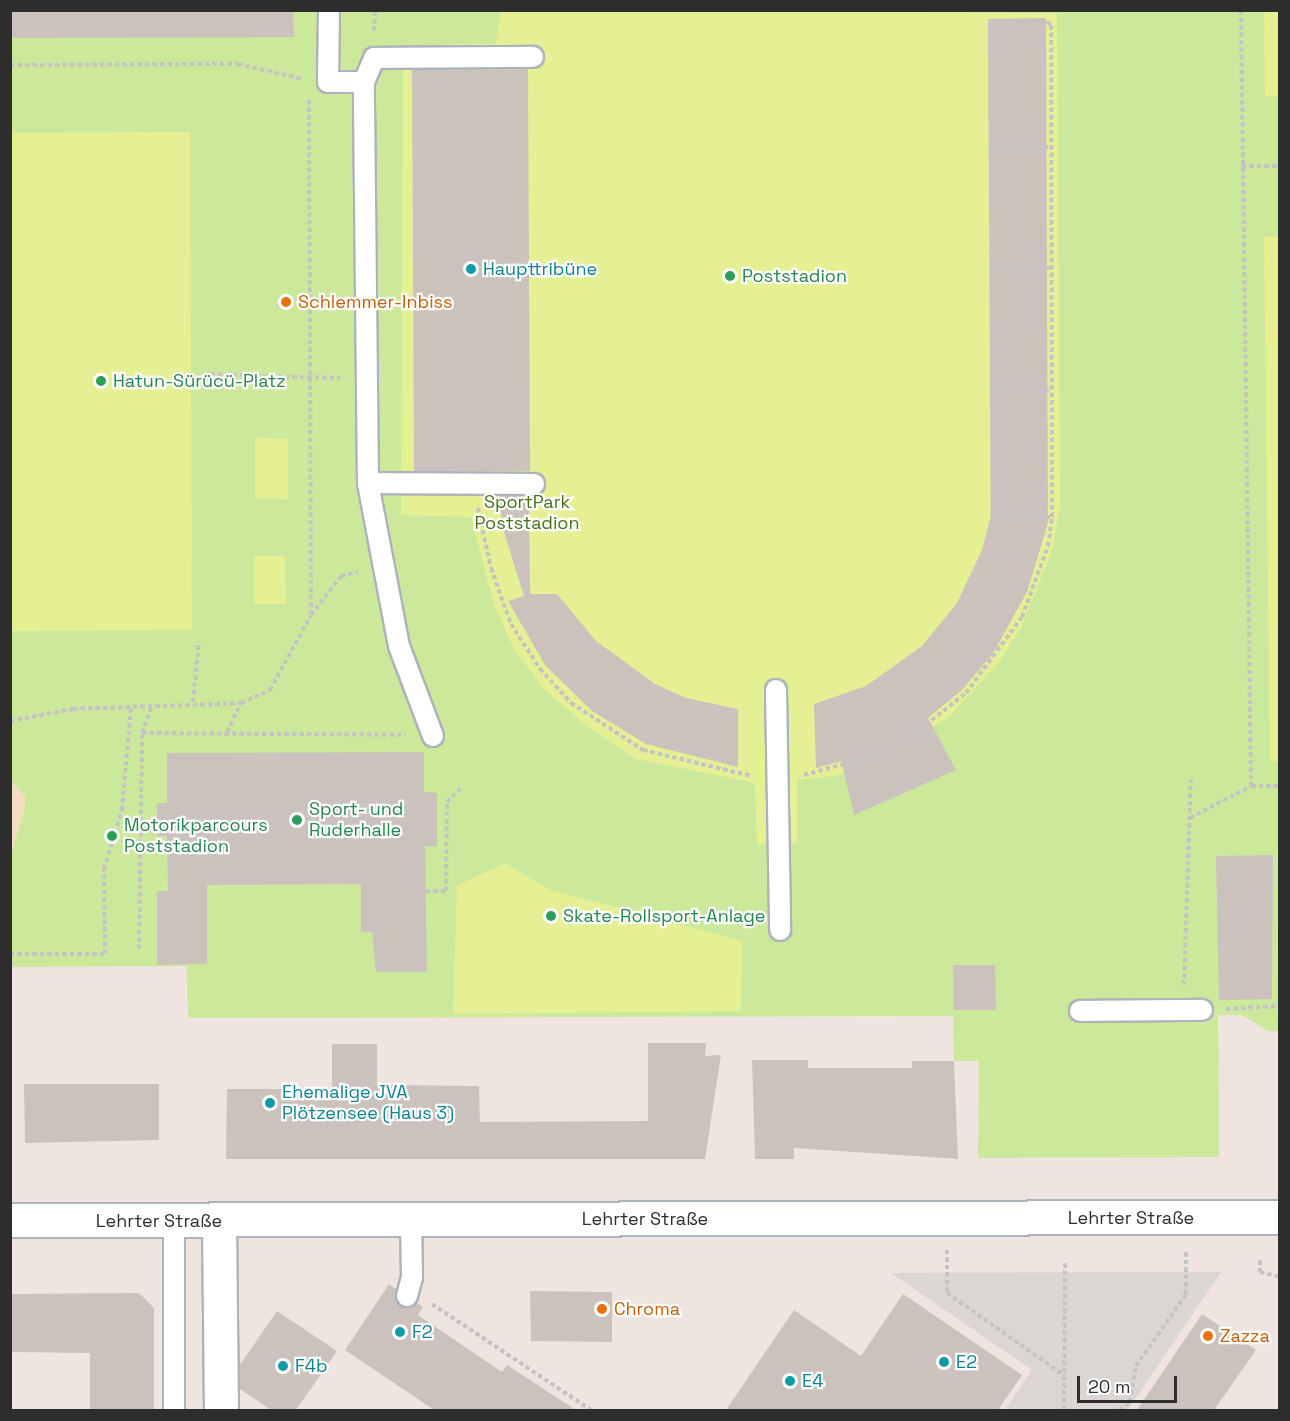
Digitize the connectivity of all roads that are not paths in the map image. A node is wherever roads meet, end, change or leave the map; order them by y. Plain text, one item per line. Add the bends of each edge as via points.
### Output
1 (328, 10) edge
2 (534, 57) dead end
3 (364, 82) junction
4 (368, 483) junction
5 (534, 484) dead end
6 (776, 690) dead end
7 (433, 736) road end
8 (780, 930) dead end
9 (1193, 1010) road end
10 (1080, 1011) dead end
11 (1280, 1217) edge
12 (219, 1220) junction
13 (411, 1220) junction
14 (10, 1221) edge
15 (174, 1221) junction
16 (415, 1297) road end
17 (174, 1410) edge
18 (221, 1410) edge

1 - 3 lane via 319,81
2 - 3 lane via 374,58
3 - 4 lane
4 - 5 lane
4 - 7 lane via 380,567 399,646
6 - 8 lane
9 - 10 lane
11 - 13 street, Lehrter Straße
12 - 13 street, Lehrter Straße
12 - 15 street, Lehrter Straße
12 - 18 street
13 - 16 lane
14 - 15 street, Lehrter Straße
15 - 17 lane

